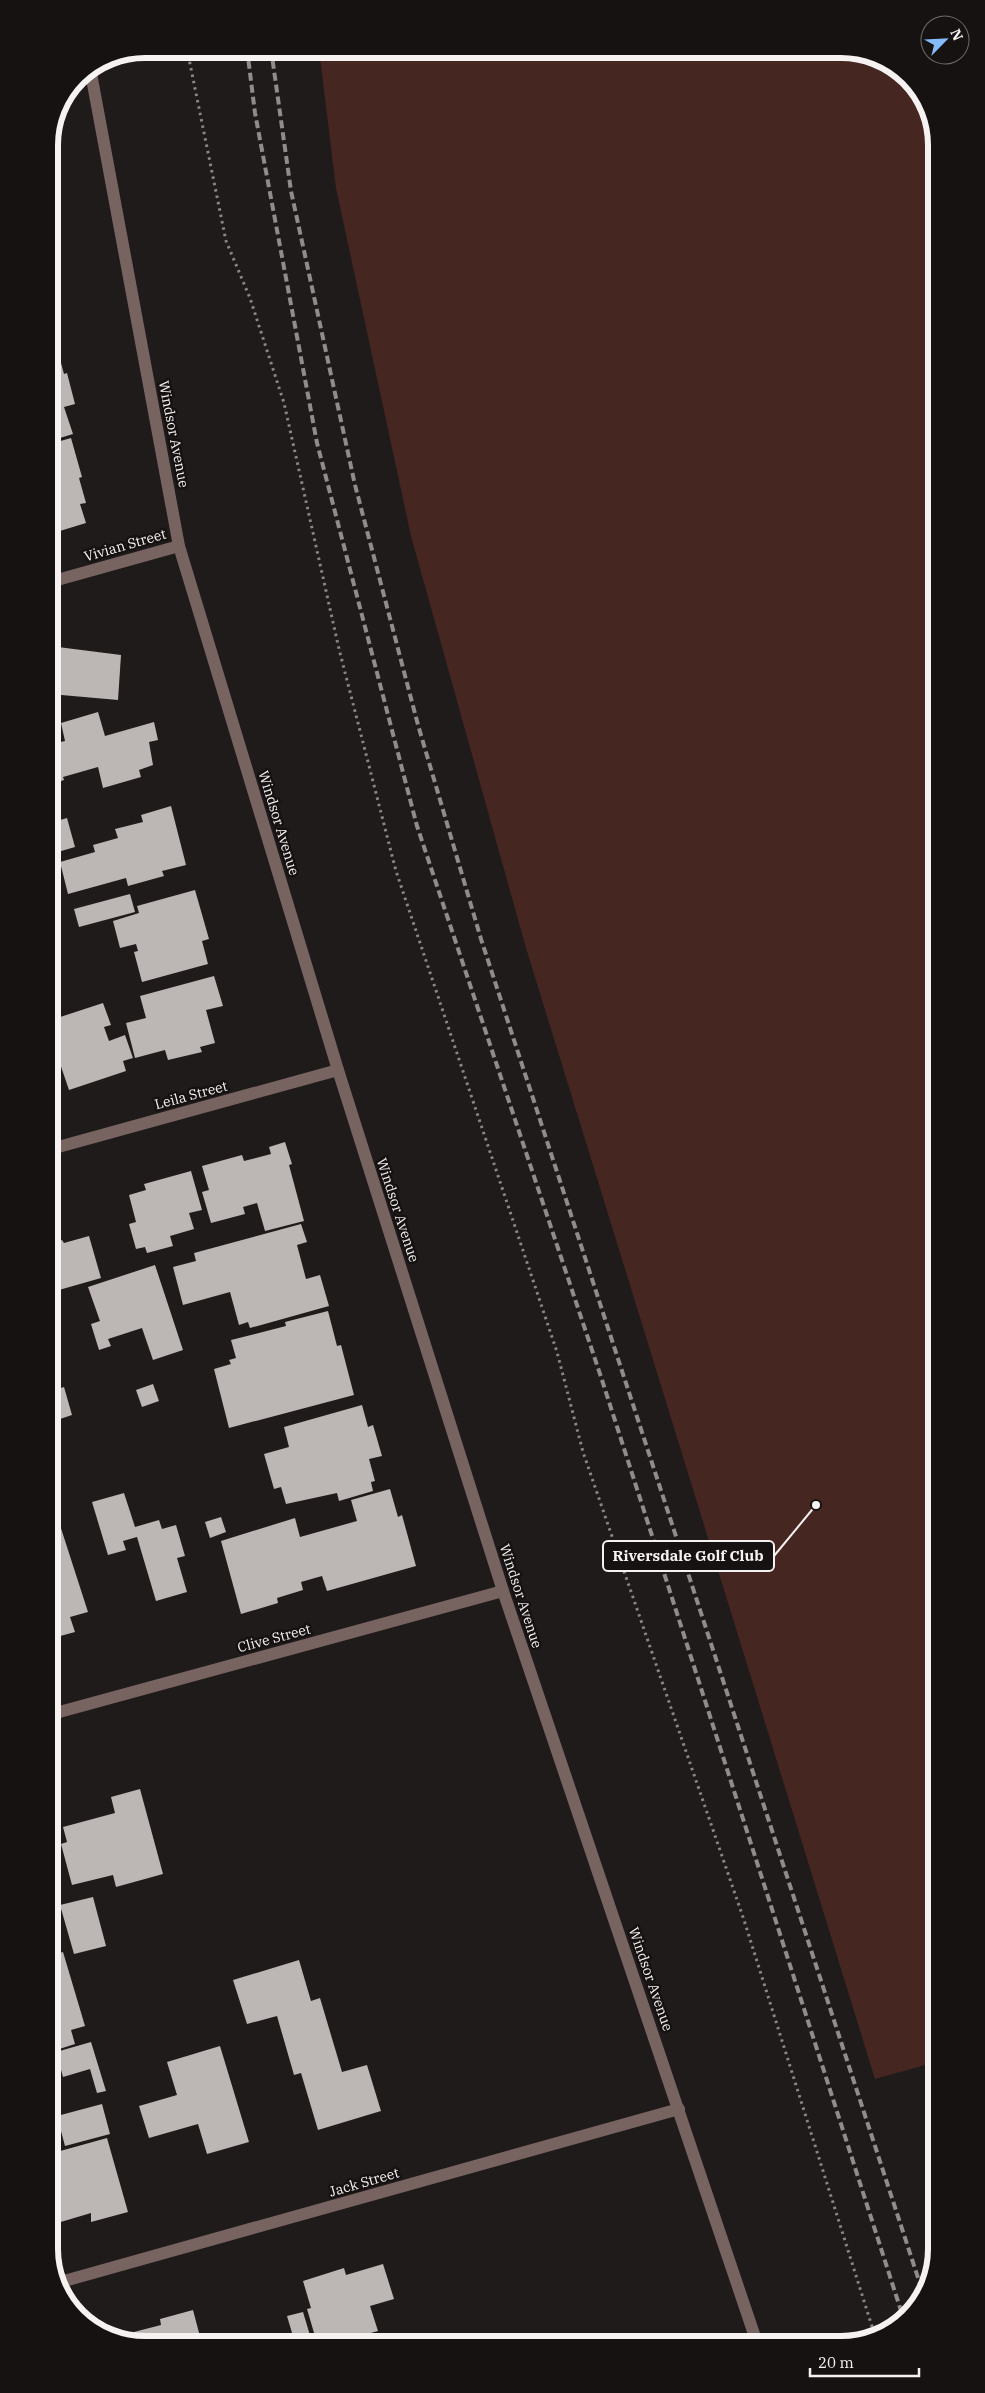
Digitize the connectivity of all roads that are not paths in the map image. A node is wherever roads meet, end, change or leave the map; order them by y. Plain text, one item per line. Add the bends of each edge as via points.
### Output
1 (91, 76) edge
2 (179, 546) junction
3 (58, 580) edge
4 (338, 1070) junction
5 (58, 1147) edge
6 (503, 1591) junction
7 (58, 1712) edge
8 (679, 2109) junction
9 (64, 2281) edge
10 (755, 2336) edge

1 - 2 street, Windsor Avenue
2 - 3 street, Vivian Street
2 - 4 street, Windsor Avenue
4 - 5 street, Leila Street
4 - 6 street, Windsor Avenue
6 - 7 street, Clive Street
6 - 8 street, Windsor Avenue
8 - 9 street, Jack Street
8 - 10 street, Windsor Avenue

